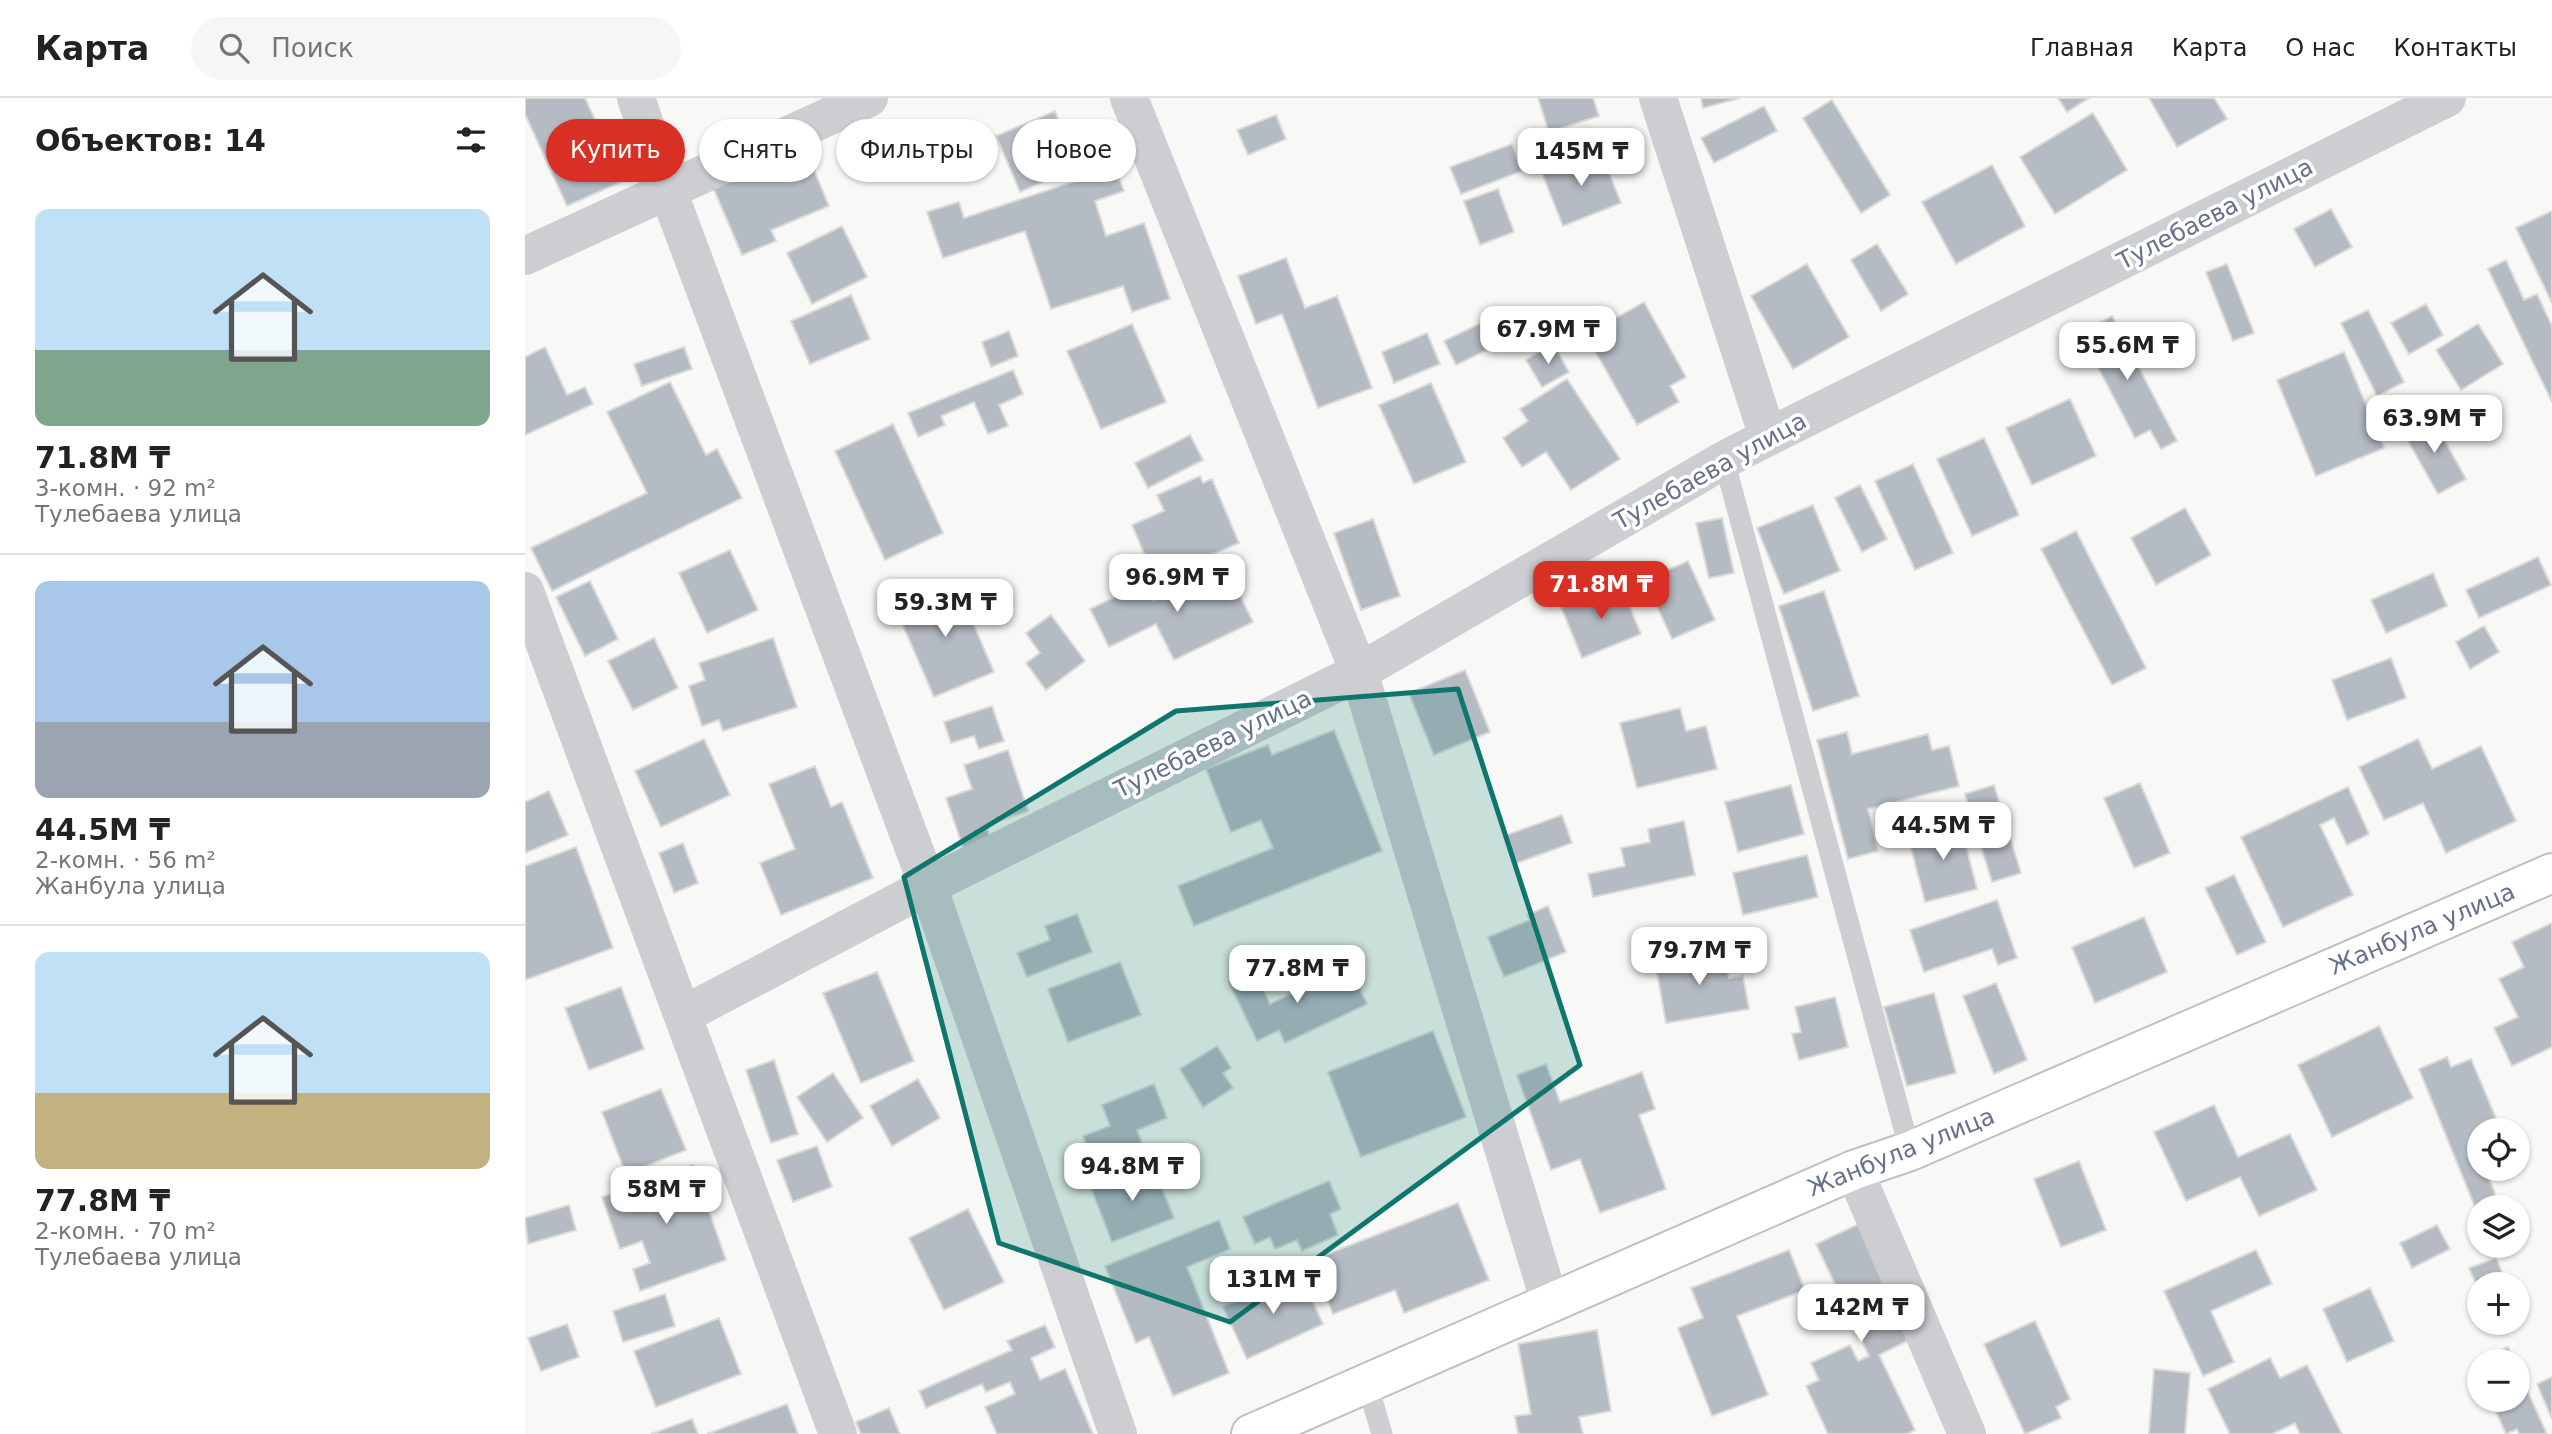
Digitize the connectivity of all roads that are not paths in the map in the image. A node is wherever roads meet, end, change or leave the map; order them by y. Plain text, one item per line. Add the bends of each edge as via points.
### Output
1 (636, 98) edge
2 (869, 98) edge
3 (1129, 98) edge
4 (1658, 98) edge
5 (2447, 98) edge
6 (668, 191) junction
7 (525, 256) edge
8 (1768, 437) junction
9 (1724, 460) junction
10 (525, 591) edge
11 (1359, 672) junction
12 (2552, 873) edge
13 (928, 886) junction
14 (683, 1015) junction
15 (1910, 1151) junction
16 (1854, 1170) junction
17 (1550, 1303) junction
18 (1367, 1383) junction
19 (838, 1434) edge
20 (1118, 1434) edge
21 (1251, 1434) edge
22 (1382, 1434) edge
23 (1967, 1434) edge

1 - 6 street
2 - 6 street
3 - 11 street
4 - 8 street
5 - 8 street, Тулебаева улица
6 - 7 street
6 - 13 street
8 - 9 street, Тулебаева улица
9 - 11 street, Тулебаева улица
9 - 15 lane
10 - 14 street
11 - 13 street, Тулебаева улица
11 - 17 street
12 - 15 street, Жанбула улица
13 - 14 street, Тулебаева улица
13 - 20 street
14 - 19 street
15 - 16 street, Жанбула улица
16 - 17 street, Жанбула улица
16 - 23 street
17 - 18 street, Жанбула улица
18 - 21 street, Жанбула улица
18 - 22 lane

